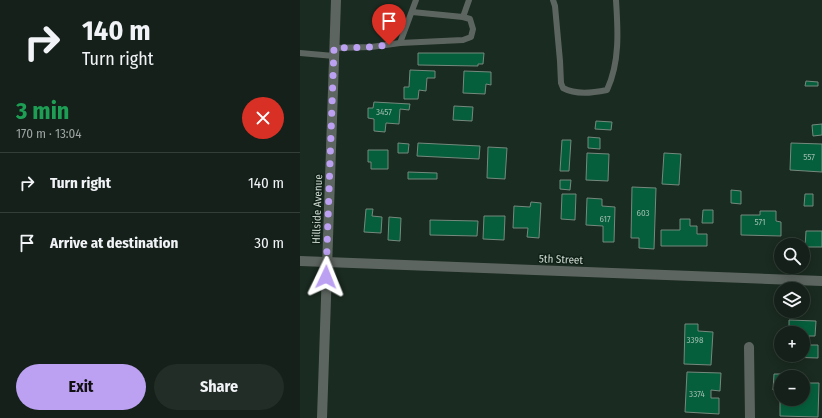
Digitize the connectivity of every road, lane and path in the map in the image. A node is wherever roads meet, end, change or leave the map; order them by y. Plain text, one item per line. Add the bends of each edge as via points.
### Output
1 (336, 0) edge
2 (416, 0) edge
3 (469, 0) edge
4 (553, 0) edge
5 (616, 0) edge
6 (412, 12) junction
7 (463, 16) junction
8 (400, 43) junction
9 (334, 52) junction
10 (300, 53) edge
11 (300, 261) edge
12 (327, 262) junction
13 (822, 281) edge
14 (749, 347) dead end
15 (322, 418) edge
16 (750, 418) edge

1 - 9 street, Hillside Avenue
2 - 6 lane
3 - 7 lane
4 - 5 lane via 563,88 593,93 607,90 613,77 617,47
6 - 7 lane
6 - 8 lane
7 - 8 lane via 470,19 473,29 471,37 462,40
8 - 9 lane
9 - 10 lane
9 - 12 street, Hillside Avenue
11 - 12 street, 5th Street
12 - 13 street, 5th Street
12 - 15 street, Hillside Avenue
14 - 16 street

